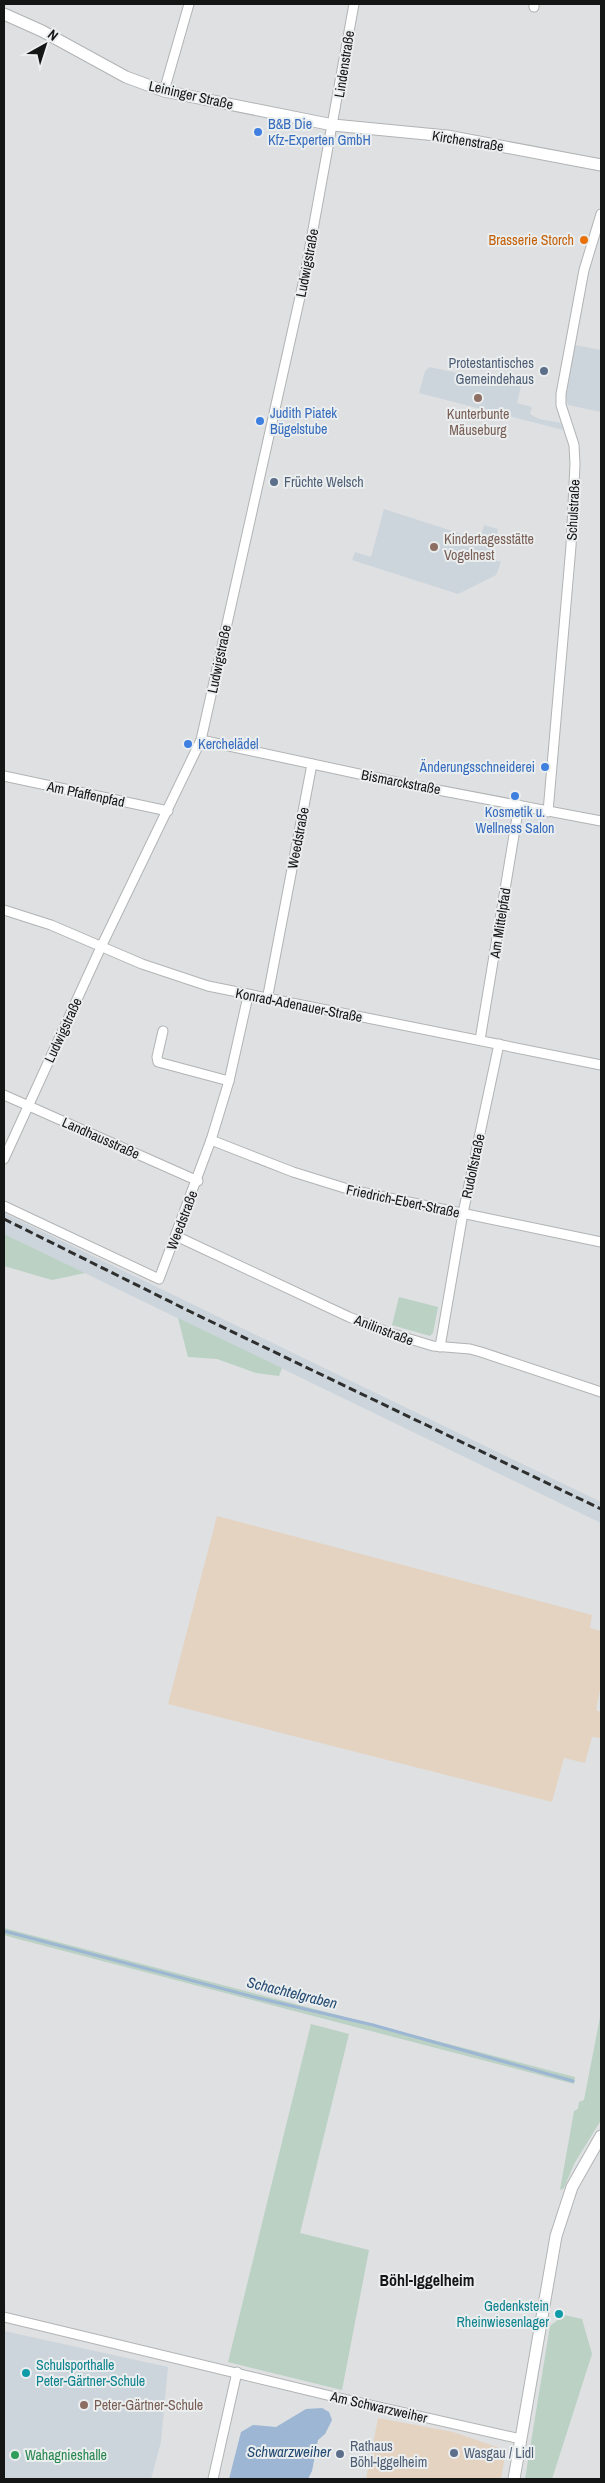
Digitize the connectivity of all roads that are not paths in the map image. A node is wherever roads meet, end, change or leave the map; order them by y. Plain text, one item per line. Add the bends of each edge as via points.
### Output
1 (189, 4) edge
2 (354, 4) edge
3 (4, 14) edge
4 (164, 91) junction
5 (334, 125) junction
6 (601, 165) edge
7 (601, 214) edge
8 (201, 740) junction
9 (312, 764) junction
10 (4, 776) edge
11 (519, 805) junction
12 (168, 811) junction
13 (548, 812) junction
14 (601, 820) edge
15 (5, 911) edge
16 (101, 947) junction
17 (248, 996) junction
18 (267, 1000) junction
19 (163, 1031) dead end
20 (480, 1040) junction
21 (499, 1044) junction
22 (601, 1065) edge
23 (229, 1081) junction
24 (4, 1095) edge
25 (28, 1106) junction
26 (211, 1140) junction
27 (4, 1159) edge
28 (198, 1181) junction
29 (4, 1206) edge
30 (463, 1214) junction
31 (176, 1236) junction
32 (601, 1242) edge
33 (440, 1347) junction
34 (601, 1392) edge
35 (601, 2136) edge
36 (4, 2317) edge
37 (237, 2372) junction
38 (521, 2439) junction
39 (213, 2479) edge
40 (514, 2479) edge

1 - 4 street
2 - 5 street, Lindenstraße
3 - 4 street, Leininger Straße via 126,77
4 - 5 street, Leininger Straße
5 - 6 street, Kirchenstraße via 447,136
5 - 8 street, Ludwigstraße via 304,279
7 - 13 street, Schulstraße via 584,270 561,394 576,464
8 - 9 street, Bismarckstraße
8 - 12 street, Ludwigstraße
9 - 11 street, Bismarckstraße
9 - 18 street, Weedstraße
10 - 12 street, Am Pfaffenpfad
11 - 13 street, Bismarckstraße
11 - 20 street, Am Mittelpfad
12 - 16 street, Ludwigstraße
13 - 14 street, Bismarckstraße
15 - 16 street, Konrad-Adenauer-Straße via 51,925
16 - 17 street, Konrad-Adenauer-Straße via 169,975
16 - 25 street, Ludwigstraße
17 - 18 street, Konrad-Adenauer-Straße
17 - 23 street, Weedstraße
18 - 20 street, Konrad-Adenauer-Straße
19 - 23 street via 158,1062
20 - 21 street, Konrad-Adenauer-Straße
21 - 22 street, Konrad-Adenauer-Straße
21 - 30 street, Rudolfstraße
23 - 26 street, Weedstraße
24 - 25 street, Landhausstraße
25 - 27 street, Ludwigstraße
25 - 28 street, Landhausstraße
26 - 28 street, Weedstraße
26 - 30 street, Friedrich-Ebert-Straße via 293,1172 351,1190
28 - 31 street, Weedstraße
29 - 31 street, Weedstraße via 159,1279
30 - 32 street, Friedrich-Ebert-Straße
30 - 33 street, Rudolfstraße
31 - 33 street, Anilinstraße via 349,1317 421,1344
33 - 34 street, Anilinstraße via 470,1349
35 - 38 street via 572,2188 556,2236
36 - 37 street, Am Schwarzweiher
37 - 38 street, Am Schwarzweiher via 335,2398
37 - 39 street
38 - 40 street

